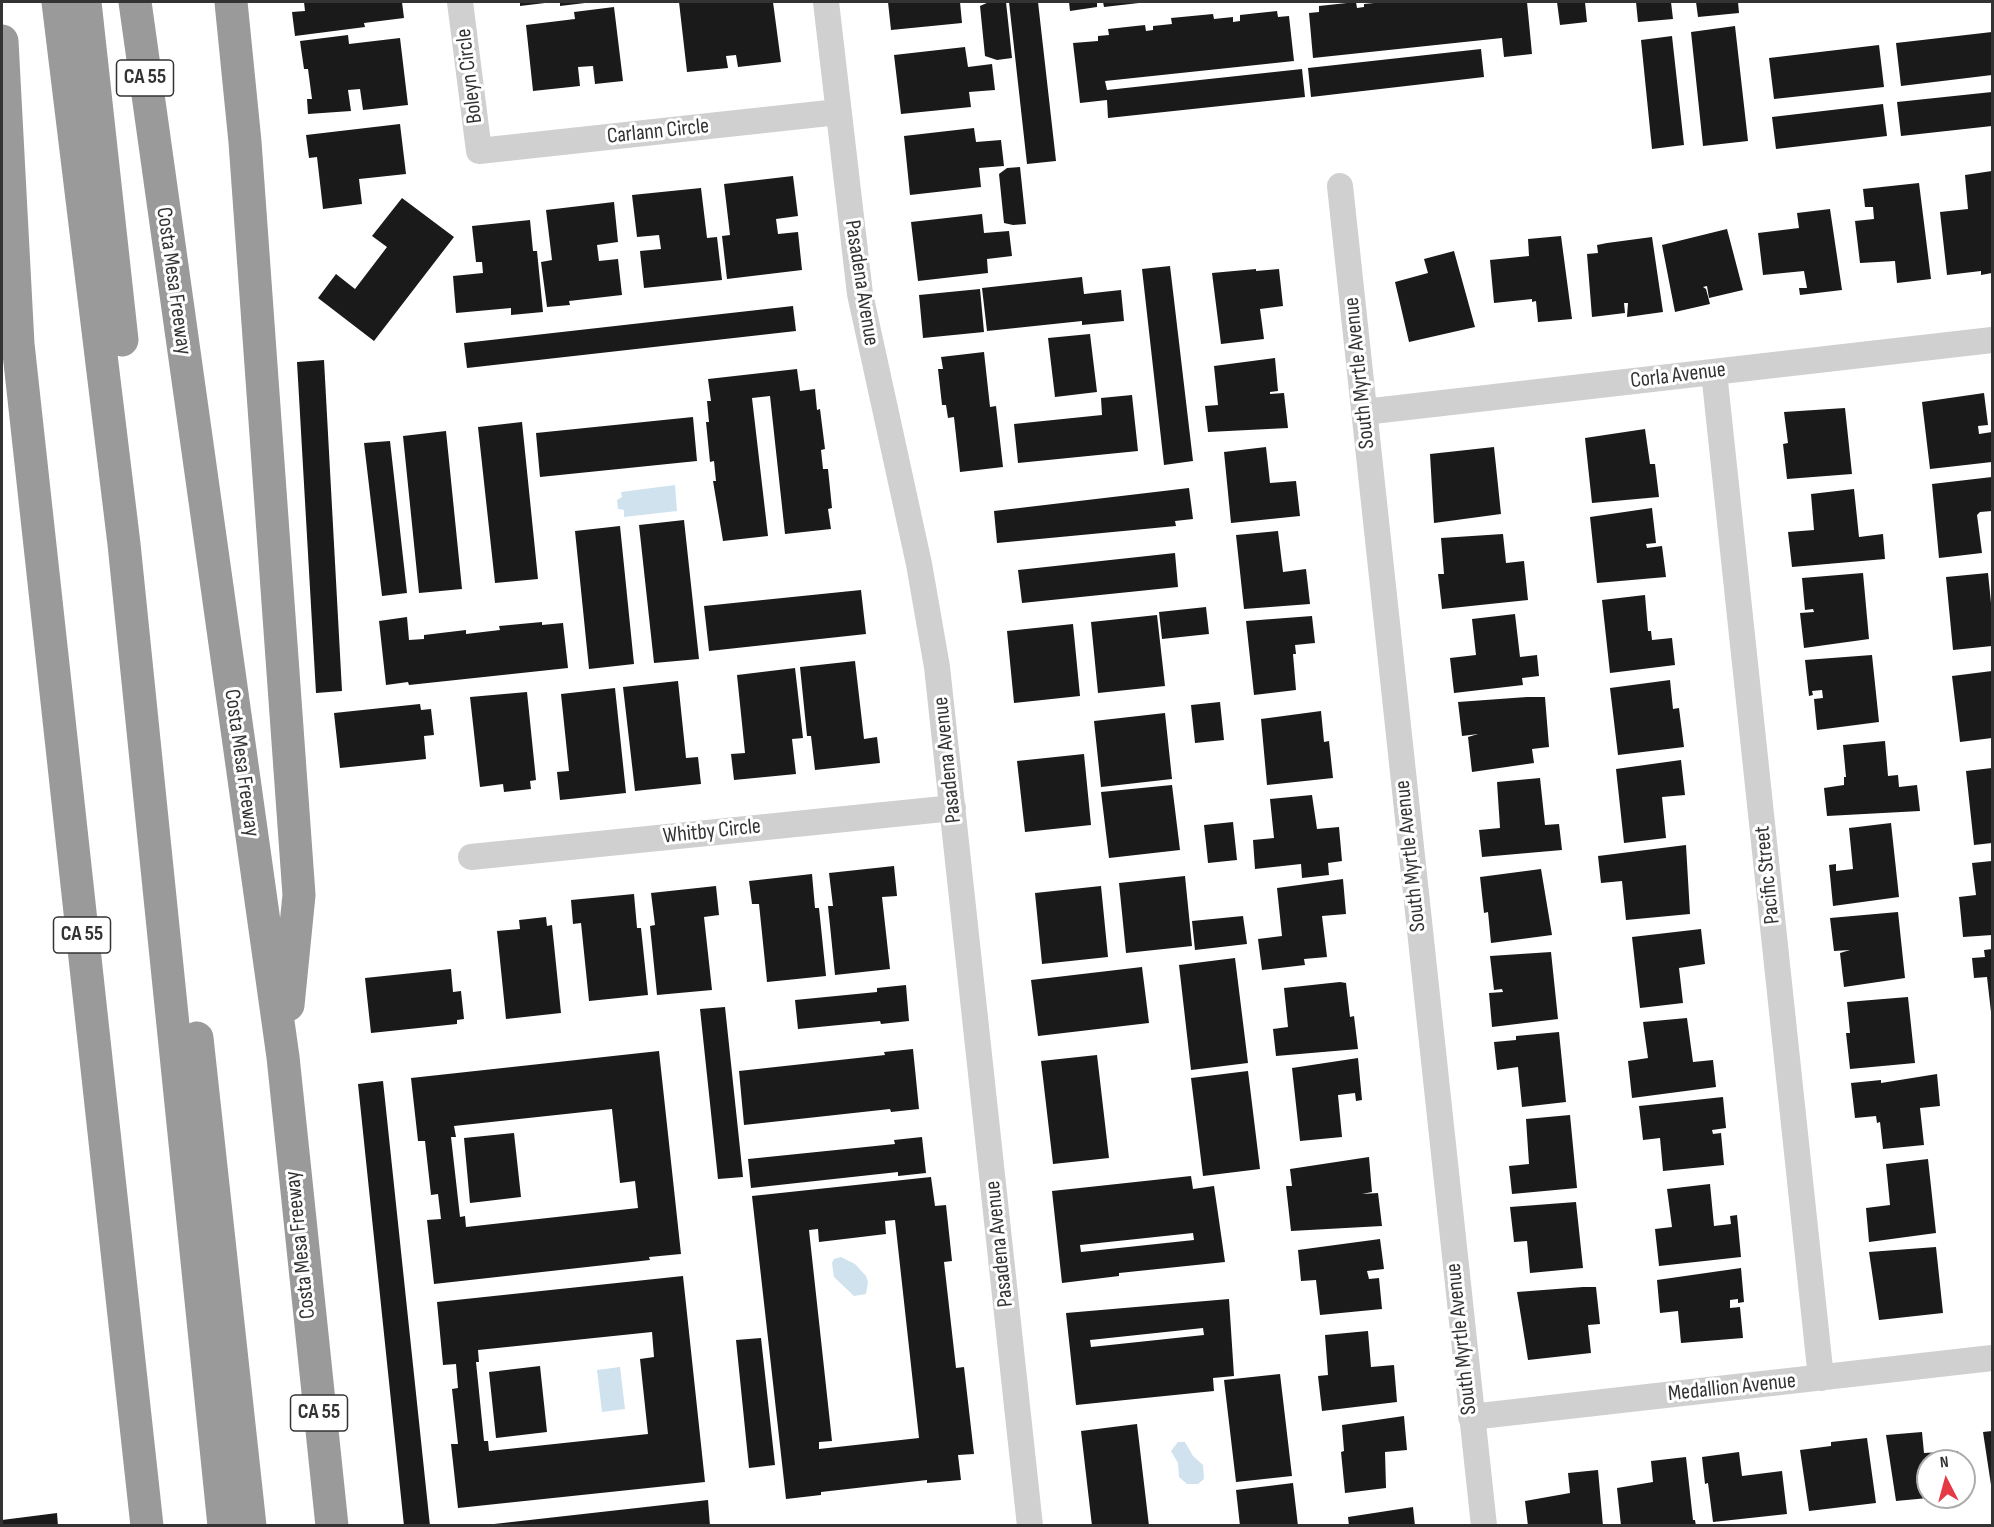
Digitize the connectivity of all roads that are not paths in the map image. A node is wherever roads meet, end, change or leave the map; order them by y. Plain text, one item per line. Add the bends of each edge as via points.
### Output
1 (58, 2) edge
2 (85, 2) edge
3 (135, 2) edge
4 (231, 2) edge
5 (460, 2) edge
6 (826, 2) edge
7 (2, 41) edge
8 (838, 112) junction
9 (479, 152) joint
10 (1340, 186) dead end
11 (2, 224) edge
12 (1992, 340) edge
13 (18, 344) junction
14 (1714, 372) junction
15 (1364, 412) junction
16 (953, 808) junction
17 (471, 857) dead end
18 (283, 1057) junction
19 (1992, 1358) edge
20 (1821, 1378) junction
21 (1470, 1417) junction
22 (1024, 1525) edge
23 (147, 1526) edge
24 (224, 1526) edge
25 (250, 1526) edge
26 (332, 1526) edge
27 (1484, 1526) edge

1 - 24 highway via 125,556
2 - 25 highway
3 - 18 highway, Costa Mesa Freeway / CA 55
4 - 18 highway via 245,142 299,895
5 - 9 street, Boleyn Circle
6 - 8 street, Pasadena Avenue
7 - 13 highway, CA 55
8 - 9 street, Carlann Circle
8 - 16 street, Pasadena Avenue via 860,294 929,615
10 - 15 street, South Myrtle Avenue
11 - 13 highway
12 - 14 street, Corla Avenue
13 - 23 highway, CA 55
14 - 15 street, Corla Avenue
14 - 20 street, Pacific Street
15 - 21 street, South Myrtle Avenue
16 - 17 street, Whitby Circle
16 - 22 street, Pasadena Avenue
18 - 26 highway, Costa Mesa Freeway / CA 55
19 - 20 street, Medallion Avenue
20 - 21 street, Medallion Avenue
21 - 27 street, South Myrtle Avenue

